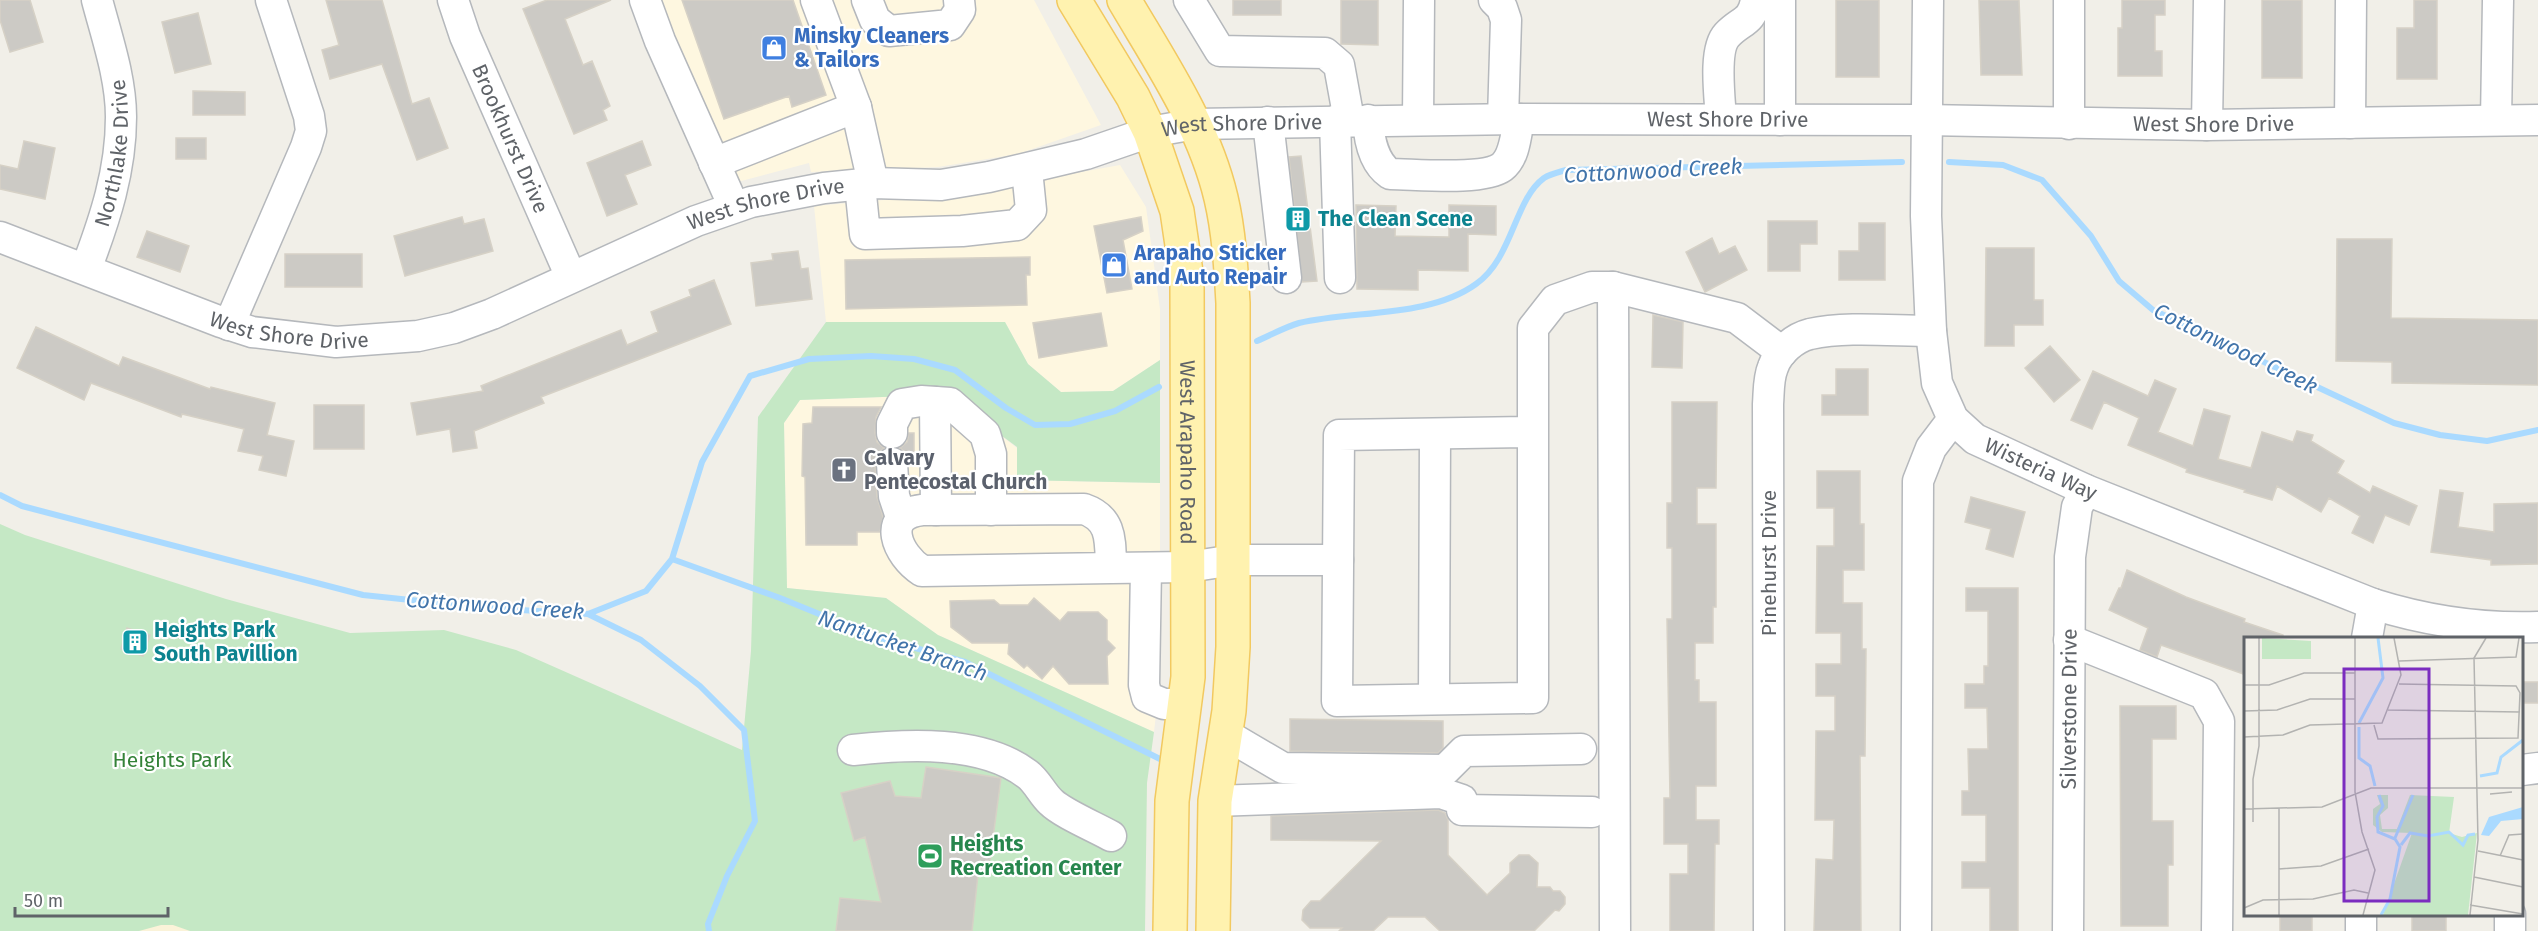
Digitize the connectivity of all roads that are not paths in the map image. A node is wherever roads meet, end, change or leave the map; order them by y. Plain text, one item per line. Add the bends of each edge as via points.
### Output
1 (97, 0) edge
2 (271, 0) edge
3 (453, 0) edge
4 (645, 0) edge
5 (816, 0) edge
6 (867, 0) edge
7 (959, 0) edge
8 (1074, 0) edge
9 (1124, 0) edge
10 (1189, 0) edge
11 (1419, 0) edge
12 (1494, 0) edge
13 (1756, 0) edge
14 (1780, 0) edge
15 (1928, 0) edge
16 (2069, 0) edge
17 (2209, 0) edge
18 (2351, 0) edge
19 (2498, 0) edge
20 (856, 107) junction
21 (1418, 119) junction
22 (1511, 119) junction
23 (1721, 119) junction
24 (1351, 120) junction
25 (1780, 120) junction
26 (1925, 120) junction
27 (2496, 120) junction
28 (2538, 120) edge
29 (1268, 122) junction
30 (2350, 123) junction
31 (1195, 124) junction
32 (2069, 124) junction
33 (2207, 125) junction
34 (1150, 132) junction
35 (714, 163) junction
36 (1027, 170) junction
37 (867, 184) junction
38 (734, 207) junction
39 (0, 237) edge
40 (86, 269) junction
41 (571, 277) junction
42 (1286, 278) dead end
43 (1340, 278) dead end
44 (1613, 287) junction
45 (229, 325) junction
46 (1931, 331) junction
47 (1782, 352) junction
48 (935, 402) junction
49 (1953, 419) junction
50 (1533, 432) junction
51 (892, 433) dead end
52 (1435, 434) junction
53 (892, 463) dead end
54 (2086, 490) junction
55 (936, 510) junction
56 (991, 510) junction
57 (901, 517) junction
58 (1234, 560) junction
59 (1338, 560) junction
60 (1188, 567) junction
61 (1111, 568) junction
62 (1146, 568) junction
63 (2373, 604) junction
64 (2538, 627) edge
65 (2367, 637) edge
66 (2069, 640) junction
67 (1434, 698) junction
68 (1185, 704) junction
69 (1225, 734) junction
70 (1581, 749) dead end
71 (853, 750) dead end
72 (2538, 768) edge
73 (2523, 770) edge
74 (1215, 801) junction
75 (1592, 812) dead end
76 (1111, 836) dead end
77 (1170, 931) edge
78 (1213, 931) edge
79 (1615, 931) edge
80 (1769, 931) edge
81 (1916, 931) edge
82 (2068, 931) edge
83 (2217, 931) edge

1 - 40 street, Northlake Drive via 115,65 121,115 114,190
2 - 45 street via 311,131
3 - 41 street, Brookhurst Drive via 465,36
4 - 35 street
5 - 20 street
6 - 7 street via 875,20 889,31 950,26 960,10
8 - 34 main road, West Arapaho Road
9 - 31 main road
10 - 24 street via 1220,51 1325,53 1339,65
11 - 21 street
12 - 22 street via 1506,20
13 - 23 street via 1752,15 1722,43
14 - 25 street
15 - 26 street, Wisteria Way
16 - 32 street
17 - 33 street
18 - 30 street
19 - 27 street
20 - 35 street
20 - 37 street
21 - 22 street, West Shore Drive
21 - 24 street, West Shore Drive
22 - 23 street, West Shore Drive
22 - 24 street via 1514,147 1504,166 1475,175 1389,174 1380,168 1369,133
23 - 25 street, West Shore Drive
24 - 29 street, West Shore Drive
24 - 43 street
25 - 26 street, West Shore Drive
26 - 32 street, West Shore Drive
26 - 46 street, Wisteria Way
27 - 28 street, West Shore Drive
27 - 30 street, West Shore Drive
29 - 31 street, West Shore Drive
29 - 42 street
30 - 33 street, West Shore Drive
31 - 34 street, West Shore Drive
31 - 58 main road via 1221,197 1229,252 1233,303
32 - 33 street, West Shore Drive
34 - 36 street, West Shore Drive
34 - 60 main road, West Arapaho Road via 1177,211 1187,279
35 - 38 street
36 - 37 street, West Shore Drive via 941,184
36 - 37 street via 1031,210 1017,225 963,231 865,234
37 - 38 street, West Shore Drive via 824,188
38 - 41 street, West Shore Drive
39 - 40 street, West Shore Drive
40 - 45 street, West Shore Drive
41 - 45 street, West Shore Drive via 492,314 418,336 336,342 252,332
44 - 47 street via 1737,318
44 - 50 street via 1592,287 1555,300 1533,328
44 - 79 street
46 - 47 street via 1808,334
46 - 49 street, Wisteria Way via 1937,383
47 - 80 street, Pinehurst Drive via 1769,380 1768,404
48 - 51 street via 902,404
48 - 55 street
48 - 56 street via 950,403 985,434 991,454
49 - 54 street, Wisteria Way via 1975,439
49 - 81 street via 1931,448 1918,481
50 - 52 street
50 - 67 street via 1533,698
52 - 59 street via 1339,435
52 - 67 street
53 - 57 street via 894,496
54 - 63 street, Wisteria Way
54 - 66 street, Silverstone Drive via 2077,507 2072,532
55 - 56 street
55 - 57 street via 909,512
56 - 61 street via 1084,509 1096,513 1106,527
57 - 61 street via 897,537 902,554 922,571
58 - 59 street
58 - 60 street
58 - 69 main road via 1232,683
59 - 67 street via 1337,701
60 - 62 street
60 - 68 main road, West Arapaho Road
61 - 62 street
62 - 68 street via 1145,691 1147,697 1164,704
63 - 64 street, Wisteria Way via 2410,616 2475,627
63 - 65 street
66 - 82 street, Silverstone Drive
66 - 83 street via 2204,694 2219,721
68 - 77 main road, West Arapaho Road via 1172,801
69 - 70 street via 1283,768 1445,770 1464,751
69 - 74 main road
71 - 76 street via 936,747 1001,758 1029,775 1052,804
72 - 73 street
74 - 75 street via 1442,793 1462,800 1462,810
74 - 78 main road

